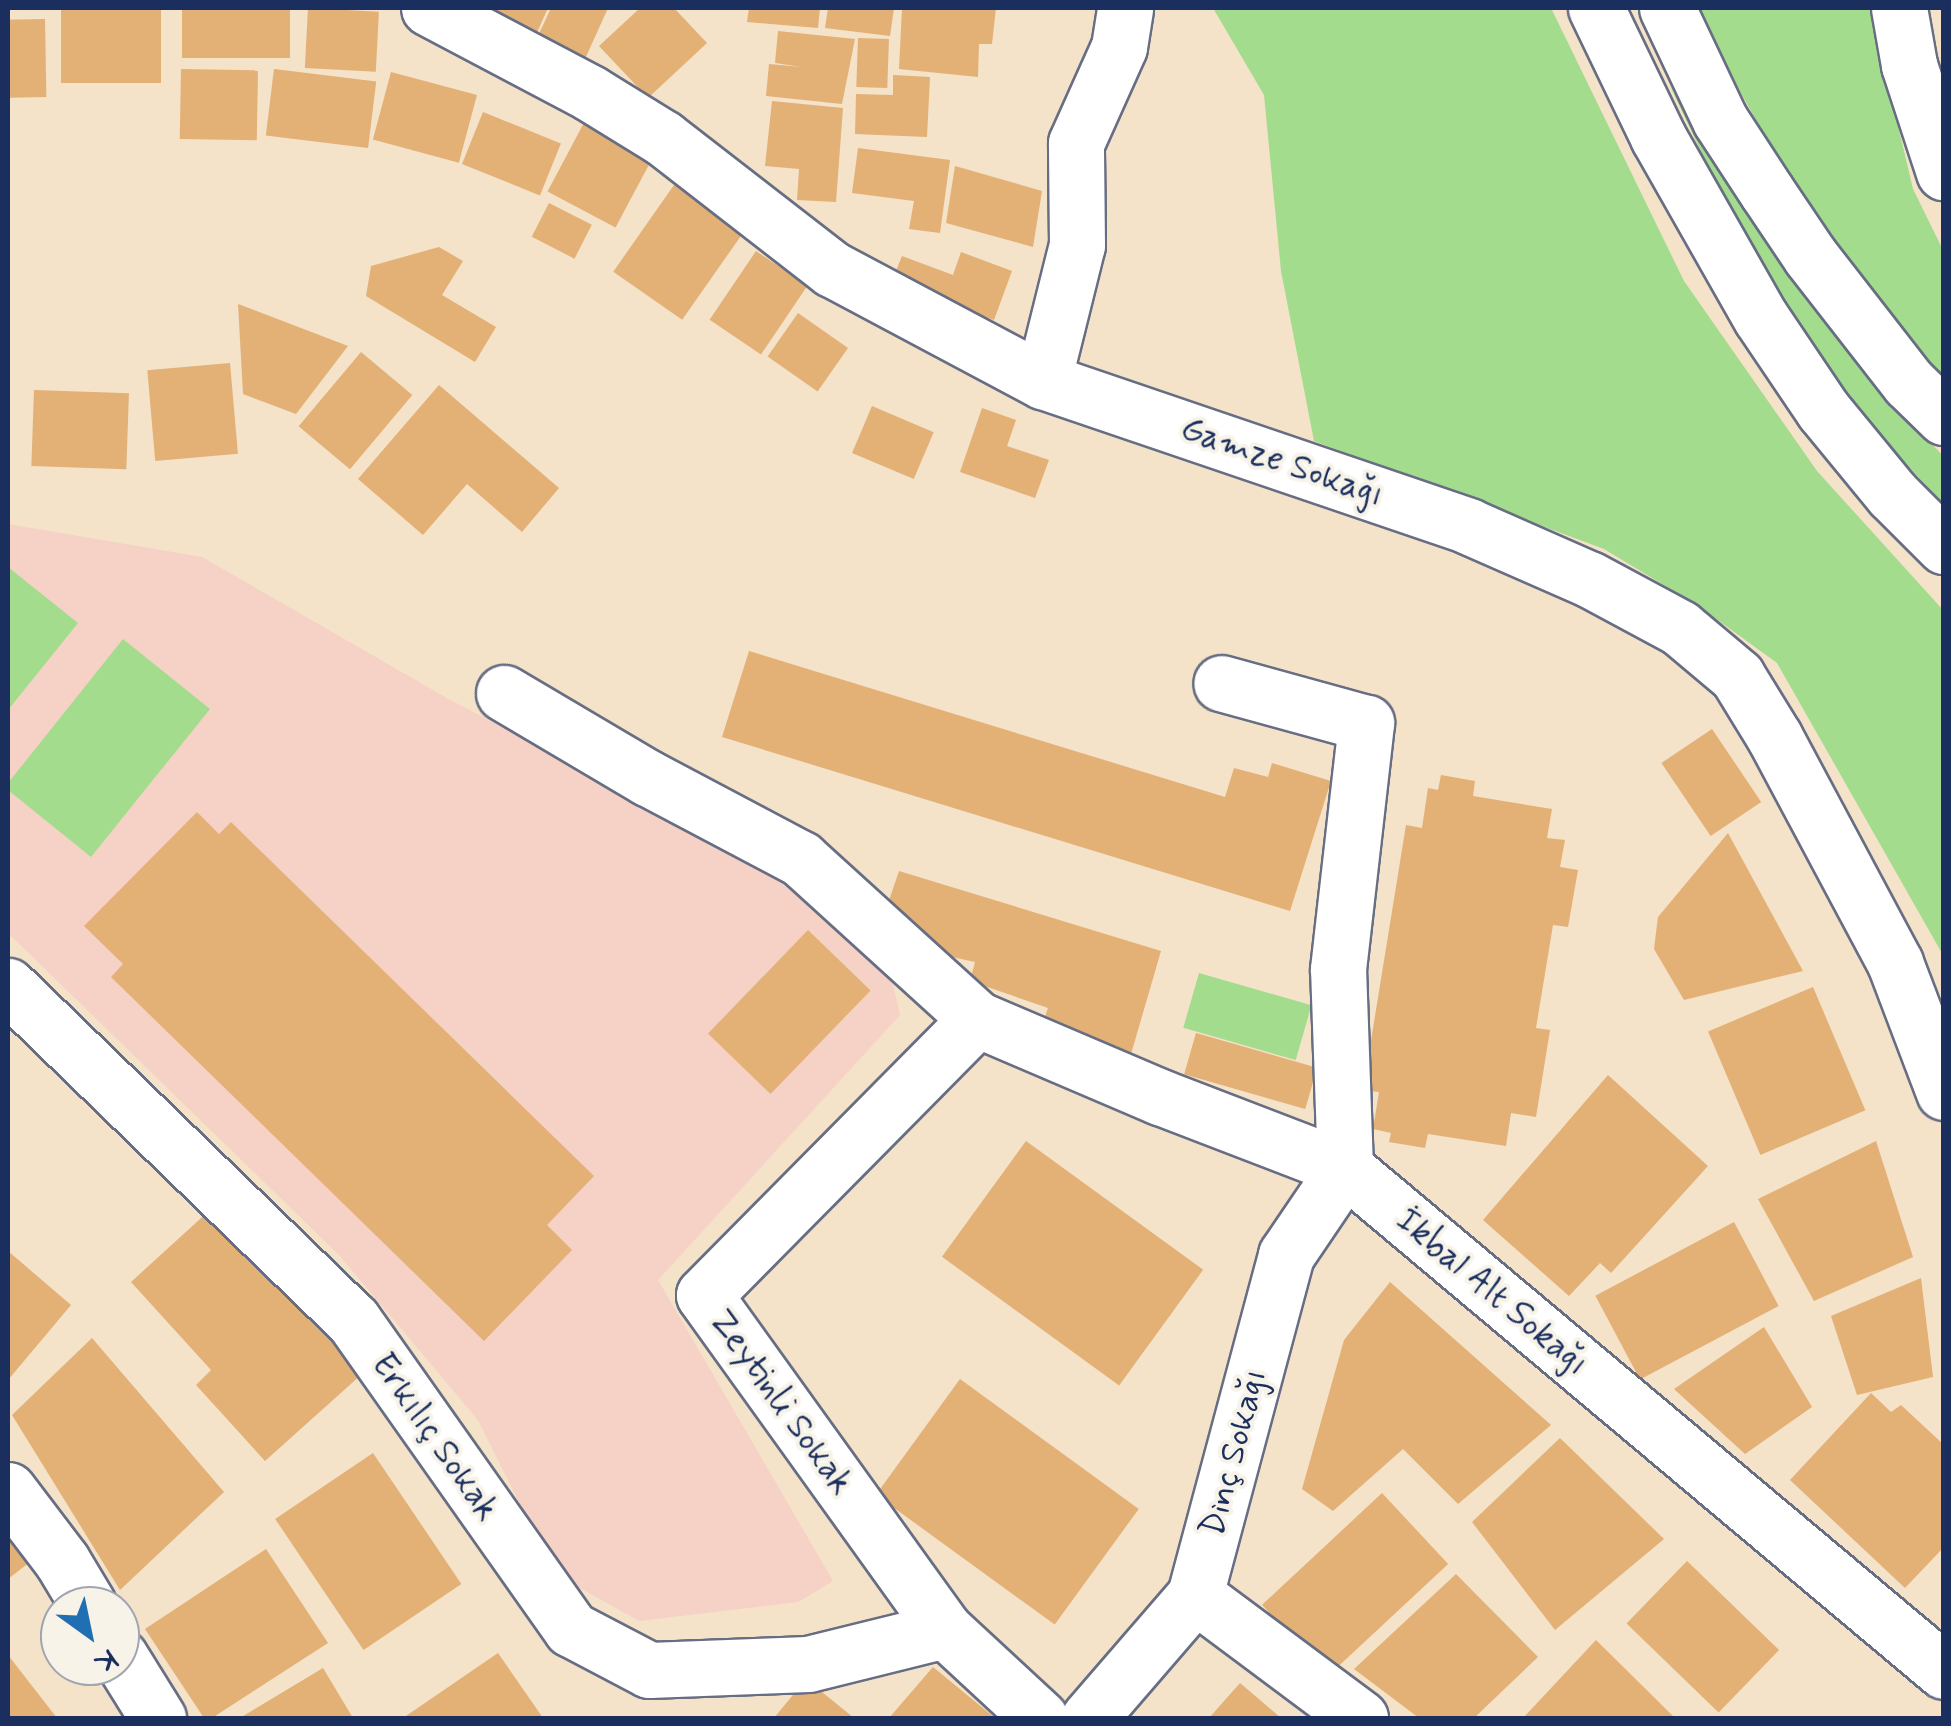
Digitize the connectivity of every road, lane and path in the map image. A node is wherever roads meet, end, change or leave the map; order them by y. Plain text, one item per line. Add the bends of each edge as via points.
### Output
1 (429, 8) edge
2 (1125, 8) edge
3 (1596, 8) edge
4 (1667, 8) edge
5 (1899, 8) edge
6 (1944, 172) edge
7 (1043, 381) junction
8 (1944, 417) edge
9 (1944, 546) edge
10 (1221, 683) dead end
11 (504, 693) dead end
12 (8, 986) edge
13 (977, 1019) junction
14 (1944, 1092) edge
15 (1344, 1168) junction
16 (8, 1490) edge
17 (78, 1586) edge
18 (1194, 1595) junction
19 (944, 1630) junction
20 (1944, 1671) edge
21 (138, 1686) edge
22 (158, 1718) edge
23 (1040, 1718) edge
24 (1089, 1718) edge
25 (1360, 1718) edge

1 - 7 street, Gamze Sokağı via 662,138 832,269
2 - 7 street via 1119,48 1076,142 1077,245
3 - 9 street via 1658,137 1761,318 1823,410
4 - 8 street via 1720,120 1810,256 1909,383
5 - 6 street via 1909,65
7 - 14 street, Gamze Sokağı via 1468,526 1680,628 1737,676 1776,738 1896,962
10 - 15 street via 1366,722 1338,969
11 - 13 street via 801,859
12 - 19 street, Erkılıç Sokak via 353,1320 571,1628 649,1670 808,1664
13 - 15 street, İkbal Alt Sokağı
13 - 19 street, Zeytinli Sokak via 704,1295
15 - 18 street, Dinç Sokağı via 1286,1256
15 - 20 street, İkbal Alt Sokağı
16 - 17 street
18 - 24 street, Dinç Sokağı
18 - 25 street
19 - 23 street, Zeytinli Sokak
21 - 22 street

